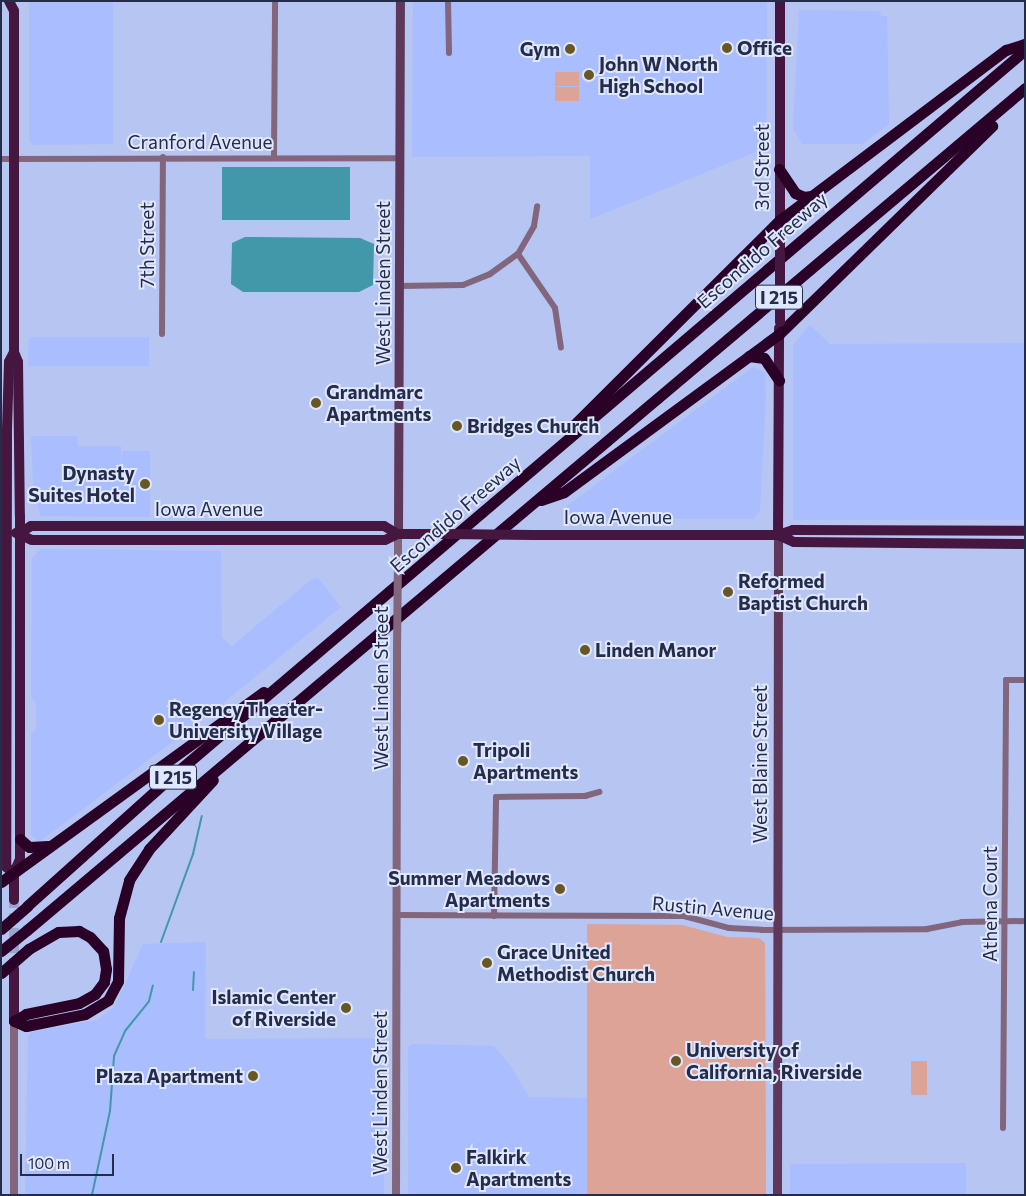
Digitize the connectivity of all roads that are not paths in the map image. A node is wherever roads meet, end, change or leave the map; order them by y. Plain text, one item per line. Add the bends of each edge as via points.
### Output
1 (9, 1) edge
2 (19, 1) edge
3 (275, 1) edge
4 (400, 1) edge
5 (448, 1) edge
6 (780, 1) edge
7 (14, 11) junction
8 (1025, 44) edge
9 (1025, 50) edge
10 (449, 53) dead end
11 (1025, 88) edge
12 (1025, 93) edge
13 (163, 157) junction
14 (274, 157) junction
15 (1, 158) edge
16 (14, 158) junction
17 (399, 158) junction
18 (779, 169) junction
19 (811, 196) junction
20 (537, 206) dead end
21 (780, 225) junction
22 (518, 254) junction
23 (399, 286) junction
24 (162, 334) dead end
25 (779, 334) junction
26 (561, 348) dead end
27 (14, 352) junction
28 (749, 356) junction
29 (779, 380) junction
30 (8, 395) junction
31 (19, 434) junction
32 (517, 484) junction
33 (531, 504) junction
34 (1025, 531) edge
35 (4, 533) edge
36 (20, 533) junction
37 (398, 534) junction
38 (778, 535) junction
39 (1025, 544) edge
40 (322, 652) junction
41 (1025, 680) edge
42 (245, 745) junction
43 (599, 792) dead end
44 (20, 839) junction
45 (50, 846) junction
46 (14, 873) junction
47 (1, 882) edge
48 (14, 900) tunnel mouth
49 (397, 915) junction
50 (494, 916) junction
51 (1004, 921) junction
52 (1025, 921) edge
53 (1, 929) edge
54 (777, 929) junction
55 (1, 951) edge
56 (14, 969) tunnel mouth
57 (1, 973) edge
58 (14, 1021) junction
59 (1004, 1128) dead end
60 (14, 1195) edge
61 (396, 1195) edge
62 (777, 1195) edge

1 - 7 main road
2 - 7 main road
3 - 14 street
4 - 17 main road, West Linden Street
5 - 10 street
6 - 18 main road, 3rd Street
7 - 16 main road
8 - 19 highway via 1006,50
9 - 32 highway, Escondido Freeway / I 215
11 - 33 highway, I 215
12 - 25 highway
13 - 14 street, Cranford Avenue
13 - 16 street, Cranford Avenue
13 - 24 street, 7th Street
14 - 17 street, Cranford Avenue
15 - 16 street, Cranford Avenue
16 - 27 main road
17 - 23 main road, West Linden Street
18 - 19 highway via 795,193
18 - 21 main road, 3rd Street
19 - 21 highway
20 - 22 street via 534,226
21 - 25 main road, 3rd Street, bridge
21 - 32 highway
22 - 23 street via 470,284
22 - 26 street via 555,308
23 - 37 main road, West Linden Street
25 - 28 highway
25 - 29 main road, West Blaine Street
27 - 30 main road via 9,362
27 - 31 main road via 18,362
28 - 29 highway via 764,358
28 - 33 highway via 564,492
29 - 38 main road, West Blaine Street
30 - 31 main road via 13,428
30 - 35 main road
31 - 36 main road
32 - 40 highway, Escondido Freeway / I 215
33 - 42 highway, I 215
34 - 38 main road, Iowa Avenue via 793,530
35 - 36 main road, Iowa Avenue
35 - 46 main road via 6,867
36 - 37 main road, Iowa Avenue via 32,540 385,540
36 - 44 main road
37 - 38 main road, Iowa Avenue, bridge
37 - 49 street, West Linden Street, bridge
38 - 39 main road, Iowa Avenue via 794,542
38 - 54 main road, West Blaine Street
40 - 45 highway
40 - 53 highway, Escondido Freeway / I 215, bridge via 164,784
41 - 51 street, Athena Court via 1006,680
42 - 55 highway, I 215, bridge
42 - 58 highway via 133,871 118,918 118,981 108,1000 85,1014 26,1026
43 - 50 street via 585,796 496,797
44 - 45 highway via 29,847
44 - 46 main road via 20,860
45 - 46 highway
46 - 47 highway
46 - 48 main road
49 - 50 street, Rustin Avenue
49 - 61 street, West Linden Street
50 - 54 street, Rustin Avenue via 684,916 729,928
51 - 52 street, Rustin Avenue
51 - 54 street, Rustin Avenue via 962,922 927,929
51 - 59 street, Athena Court
54 - 62 main road, West Blaine Street
56 - 58 main road
57 - 58 highway, bridge via 29,949 58,932 79,931 103,951 104,982 95,994 79,1003 26,1014
58 - 60 street

